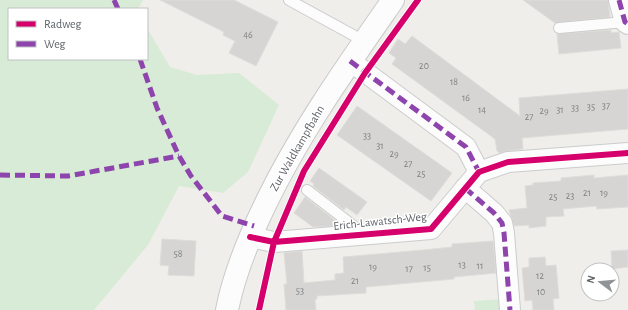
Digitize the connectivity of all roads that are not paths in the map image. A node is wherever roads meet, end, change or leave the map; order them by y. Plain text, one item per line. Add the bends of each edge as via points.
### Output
1 (289, 0) edge
2 (393, 0) edge
3 (619, 0) edge
4 (627, 24) edge
5 (559, 28) dead end
6 (364, 41) junction
7 (350, 61) junction
8 (628, 153) edge
9 (479, 172) junction
10 (466, 188) junction
11 (307, 190) dead end
12 (365, 235) junction
13 (250, 237) junction
14 (227, 310) edge
15 (510, 310) edge

1 - 6 lane
2 - 6 main road, Zur Waldkampfbahn
3 - 4 street
4 - 5 lane
6 - 7 main road, Zur Waldkampfbahn
7 - 9 street via 466,147
7 - 13 main road, Zur Waldkampfbahn via 290,157
8 - 9 street via 508,162
9 - 10 street, Erich-Lawatsch-Weg
10 - 12 street, Erich-Lawatsch-Weg via 431,229
10 - 15 street via 502,223
11 - 12 lane
12 - 13 street, Erich-Lawatsch-Weg via 274,242
13 - 14 main road, Zur Waldkampfbahn

